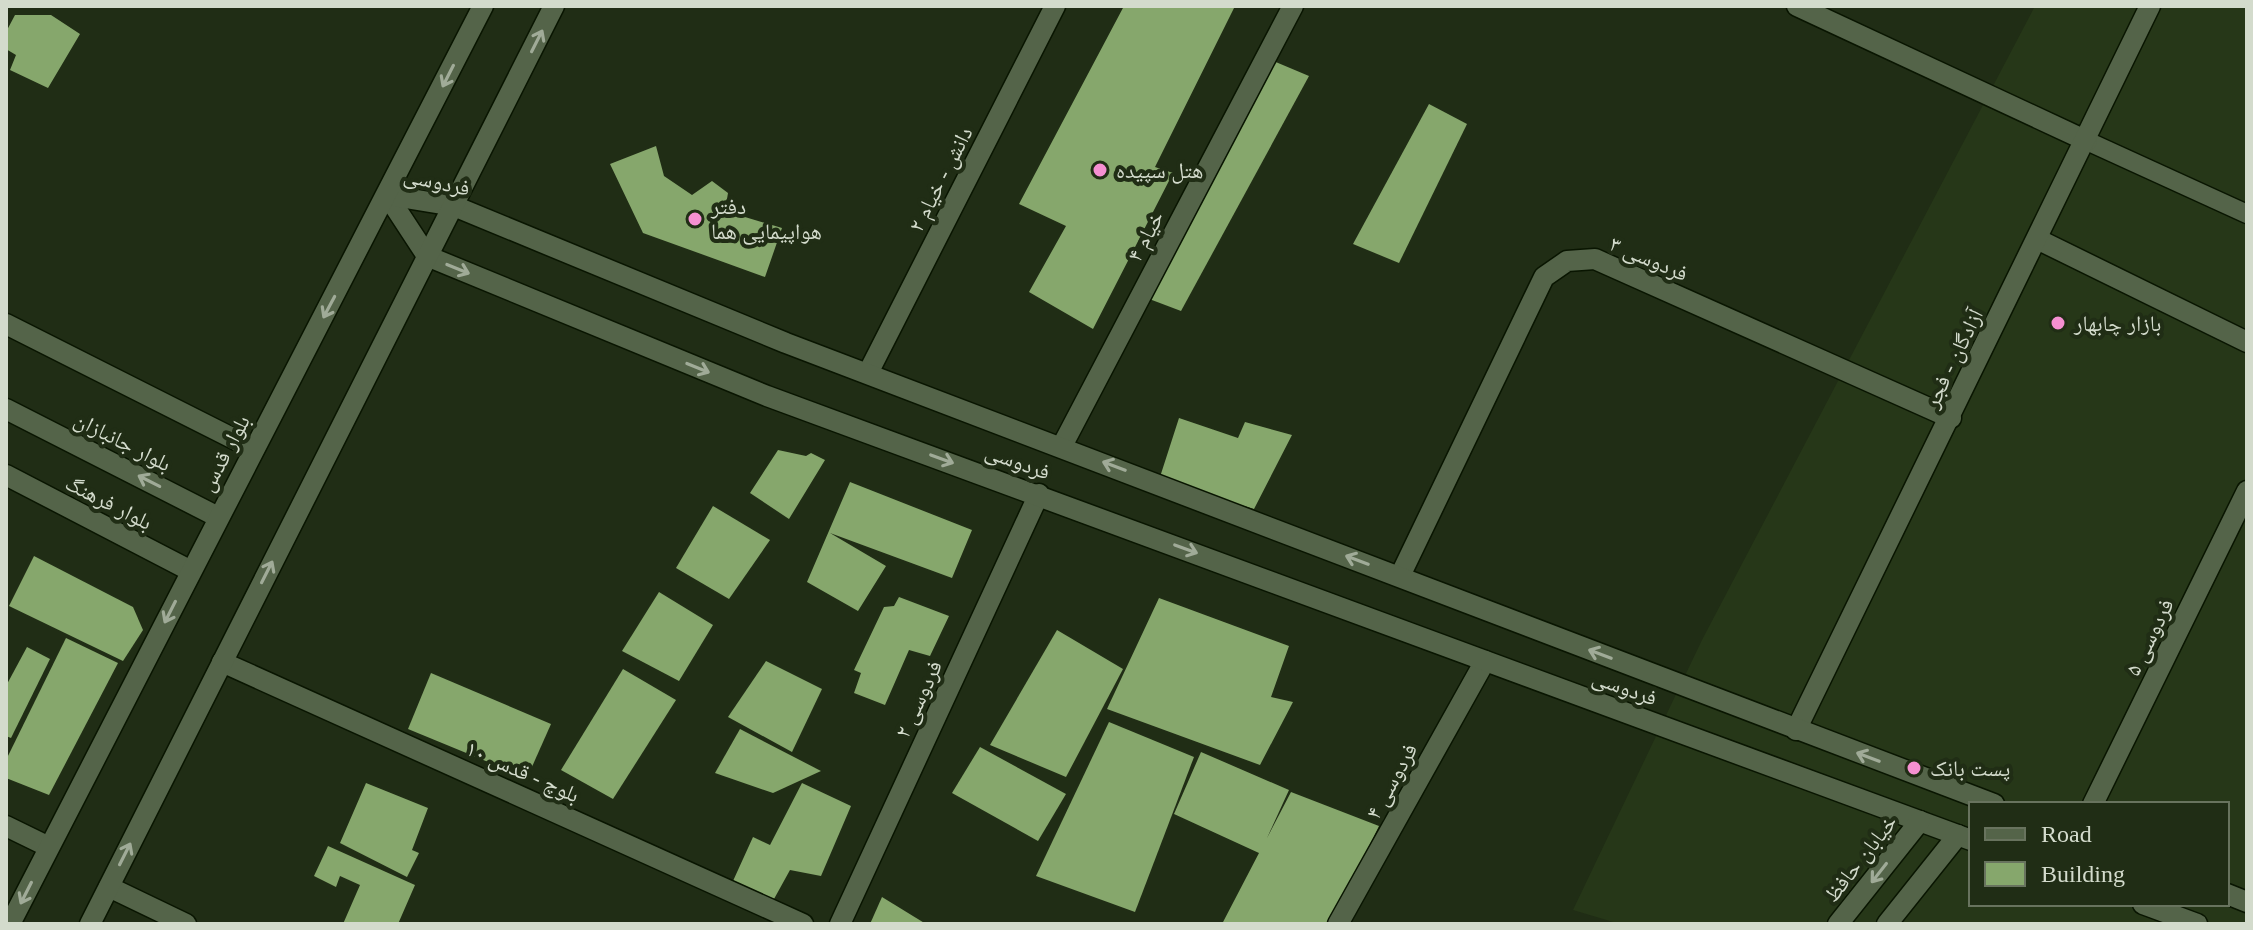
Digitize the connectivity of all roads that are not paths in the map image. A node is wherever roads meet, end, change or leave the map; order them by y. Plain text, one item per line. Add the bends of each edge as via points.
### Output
1 (483, 6) edge
2 (554, 6) edge
3 (1055, 6) edge
4 (1293, 6) edge
5 (1797, 6) edge
6 (2150, 6) edge
7 (2087, 141) junction
8 (387, 195) junction
9 (454, 206) junction
10 (2247, 214) edge
11 (2037, 239) junction
12 (427, 256) junction
13 (6, 324) edge
14 (2247, 342) edge
15 (868, 373) junction
16 (6, 409) edge
17 (1951, 418) junction
18 (1062, 446) junction
19 (254, 449) junction
20 (6, 475) edge
21 (2247, 491) edge
22 (1039, 494) junction
23 (218, 517) junction
24 (191, 571) junction
25 (1400, 576) junction
26 (1485, 661) junction
27 (222, 662) junction
28 (1796, 730) junction
29 (1989, 802) edge
30 (2094, 802) edge
31 (1920, 821) junction
32 (6, 826) edge
33 (1964, 837) edge
34 (49, 847) junction
35 (109, 887) junction
36 (2148, 906) edge
37 (10, 924) edge
38 (90, 924) edge
39 (186, 924) edge
40 (803, 924) edge
41 (840, 924) edge
42 (1338, 924) edge
43 (1838, 924) edge
44 (1887, 924) edge
45 (2197, 924) edge

1 -> 8 street, بلوار قدس
9 -> 2 street
3 - 15 street, دانش - خیام ۲
4 - 18 street, خیام ۴
5 - 7 street
6 - 7 street, آزادگان - فجر
7 - 10 lane
7 - 11 street, آزادگان - فجر
8 - 9 street, فردوسی
8 - 12 street, فردوسی
8 -> 19 street, بلوار قدس
9 - 12 street
9 - 15 street, فردوسی
11 - 14 street
11 - 17 street, آزادگان - فجر
12 -> 22 street, فردوسی via 767,396
27 -> 12 street
13 - 19 street
15 - 18 street, فردوسی
23 -> 16 street, بلوار جانبازان
17 - 25 street, فردوسی ۳ via 1595,259 1567,261 1544,277
17 - 28 street, آزادگان - فجر
25 -> 18 street, فردوسی
19 - 23 street, بلوار قدس
20 - 24 street, بلوار فرهنگ
21 - 30 street, فردوسی ۵
22 -> 26 street, فردوسی
22 - 41 street, فردوسی ۲
23 - 24 street, بلوار قدس
24 -> 34 street, بلوار قدس
28 -> 25 street, فردوسی
26 - 31 street, فردوسی
26 - 42 street, فردوسی ۴
35 -> 27 street
27 - 40 street, بلوچ - قدس ۱۰
29 -> 28 street, فردوسی
31 - 33 street, فردوسی
31 -> 43 street, خیابان حافظ
32 - 34 street
33 - 44 street
34 -> 37 street, بلوار قدس
35 - 38 street
35 - 39 street
36 - 45 street

